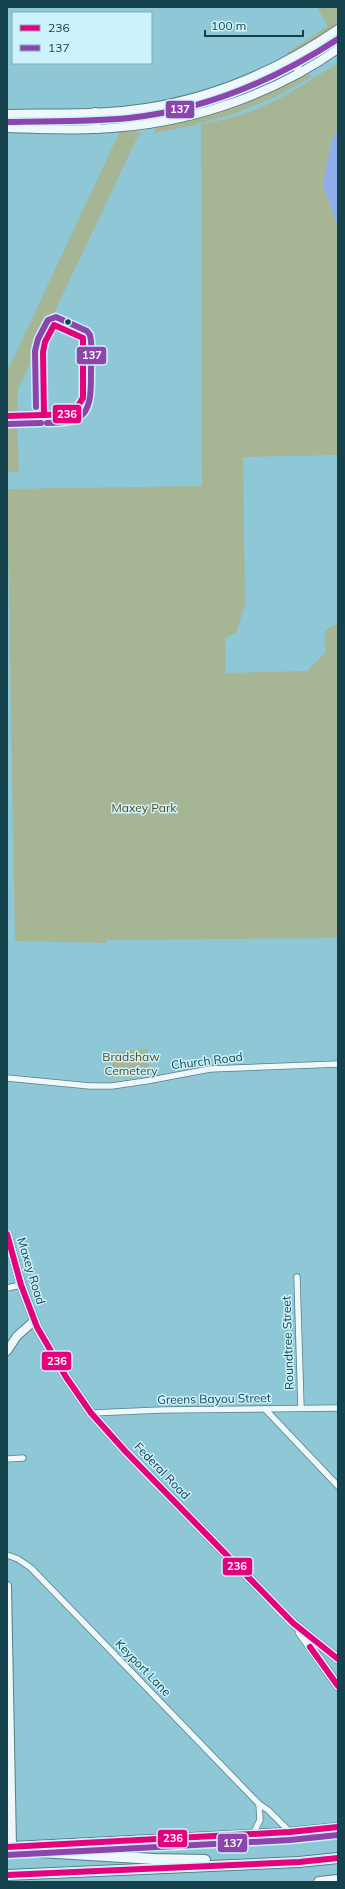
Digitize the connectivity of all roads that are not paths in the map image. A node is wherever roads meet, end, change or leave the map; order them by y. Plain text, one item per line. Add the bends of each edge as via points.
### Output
1 (338, 29) edge
2 (338, 49) edge
3 (292, 58) junction
4 (300, 73) junction
5 (146, 108) junction
6 (96, 112) junction
7 (7, 114) edge
8 (149, 124) junction
9 (7, 128) edge
10 (96, 129) junction
11 (338, 1064) edge
12 (7, 1078) edge
13 (7, 1234) edge
14 (297, 1277) dead end
15 (21, 1285) junction
16 (7, 1288) edge
17 (34, 1320) junction
18 (7, 1351) edge
19 (301, 1408) junction
20 (338, 1408) edge
21 (265, 1409) junction
22 (91, 1413) junction
23 (23, 1458) dead end
24 (7, 1459) edge
25 (338, 1486) edge
26 (7, 1555) edge
27 (7, 1586) edge
28 (293, 1623) junction
29 (338, 1659) edge
30 (338, 1668) edge
31 (330, 1676) junction
32 (338, 1686) edge
33 (259, 1804) junction
34 (338, 1827) edge
35 (290, 1832) junction
36 (253, 1834) junction
37 (9, 1848) edge
38 (338, 1858) edge
39 (299, 1862) junction
40 (7, 1875) edge
41 (338, 1880) edge
42 (319, 1882) edge

1 - 3 main road
2 - 4 main road
3 - 4 main road
3 - 5 main road via 231,86 186,100
4 - 8 main road via 238,101
5 - 6 main road
5 - 8 main road
6 - 7 main road
6 - 10 main road
8 - 10 main road
9 - 10 main road
11 - 12 street, Church Road via 217,1068 112,1086
13 - 15 main road, Maxey Road
14 - 19 street, Roundtree Street
15 - 16 street
15 - 17 main road, Maxey Road
17 - 18 main road, Maxey Road via 17,1336
17 - 22 main road, Federal Road via 66,1377
19 - 20 street, Greens Bayou Street
19 - 21 street, Greens Bayou Street
21 - 22 street, Greens Bayou Street
21 - 25 street
22 - 28 main road, Federal Road
23 - 24 street
26 - 33 street, Keyport Lane via 31,1568
27 - 37 main road
28 - 29 main road, Federal Road
28 - 31 main road, Federal Road
30 - 31 main road
31 - 32 main road, Federal Road
33 - 35 street, Keyport Lane
33 - 36 street via 260,1820
34 - 35 main road
35 - 36 main road
36 - 37 main road
37 - 39 highway via 155,1859
38 - 39 highway
39 - 40 highway
41 - 42 highway

